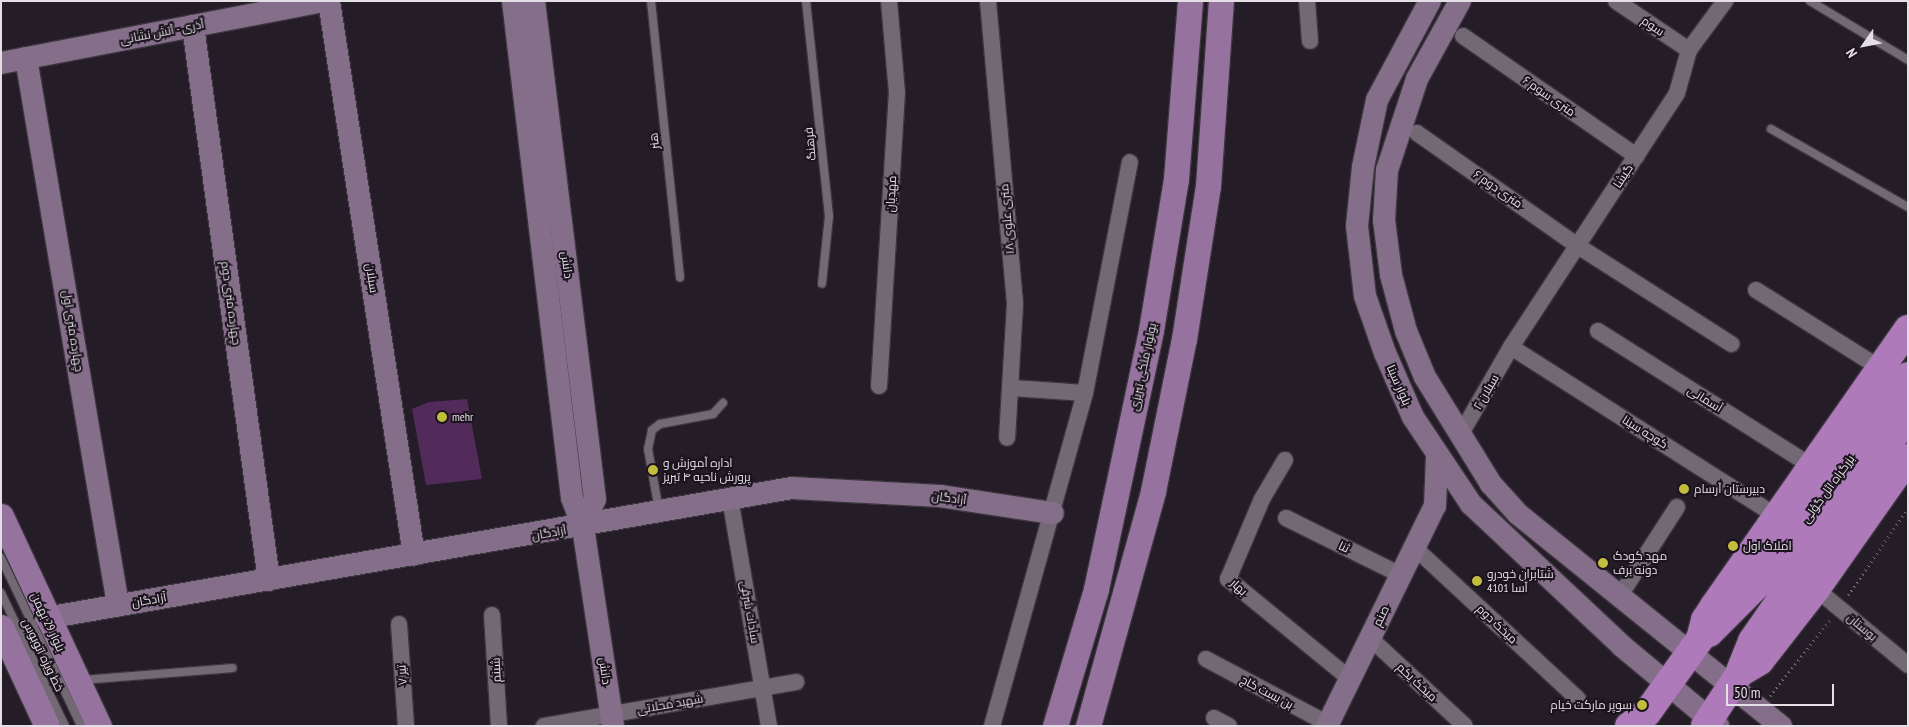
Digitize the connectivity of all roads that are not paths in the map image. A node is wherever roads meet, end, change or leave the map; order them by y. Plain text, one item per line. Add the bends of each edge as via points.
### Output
1 (323, 1) edge
2 (330, 1) edge
3 (513, 1) edge
4 (534, 1) edge
5 (651, 1) edge
6 (806, 1) edge
7 (890, 1) edge
8 (988, 1) edge
9 (1190, 1) edge
10 (1221, 1) edge
11 (1307, 1) edge
12 (1430, 1) edge
13 (1460, 1) edge
14 (1616, 1) edge
15 (1726, 1) edge
16 (1810, 1) edge
17 (193, 26) junction
18 (1463, 36) dead end
19 (1310, 41) dead end
20 (1689, 50) junction
21 (26, 58) junction
22 (1908, 60) edge
23 (1, 63) edge
24 (1392, 68) junction
25 (1416, 79) junction
26 (1771, 129) dead end
27 (1417, 132) dead end
28 (1636, 156) junction
29 (1130, 162) dead end
30 (1908, 208) edge
31 (1578, 246) junction
32 (680, 277) dead end
33 (822, 284) dead end
34 (1756, 290) dead end
35 (1908, 329) edge
36 (1598, 331) dead end
37 (1732, 344) dead end
38 (1511, 347) junction
39 (1880, 368) junction
40 (1908, 376) edge
41 (879, 386) dead end
42 (1012, 388) junction
43 (1085, 393) junction
44 (723, 403) dead end
45 (1908, 416) edge
46 (1459, 437) junction
47 (1007, 438) dead end
48 (1437, 457) junction
49 (1908, 458) edge
50 (1284, 460) dead end
51 (1813, 467) junction
52 (730, 498) junction
53 (1436, 506) junction
54 (1677, 507) dead end
55 (1476, 508) junction
56 (660, 512) junction
57 (1053, 513) junction
58 (1, 516) edge
59 (1778, 517) junction
60 (1286, 518) dead end
61 (583, 527) junction
62 (1415, 548) junction
63 (414, 555) junction
64 (1, 558) edge
65 (1401, 575) junction
66 (269, 580) junction
67 (1773, 586) junction
68 (1816, 589) junction
69 (1, 593) edge
70 (1619, 596) junction
71 (118, 605) junction
72 (492, 615) dead end
73 (46, 618) junction
74 (399, 624) dead end
75 (1, 627) edge
76 (1370, 638) junction
77 (1694, 647) junction
78 (1206, 659) dead end
79 (1908, 665) edge
80 (233, 668) dead end
81 (1350, 679) junction
82 (1735, 679) junction
83 (75, 681) junction
84 (796, 682) dead end
85 (1667, 685) junction
86 (762, 688) junction
87 (1578, 699) dead end
88 (1214, 718) dead end
89 (612, 720) edge
90 (1640, 721) edge
91 (1710, 723) edge
92 (553, 725) edge
93 (1327, 725) edge
94 (47, 726) edge
95 (66, 726) edge
96 (81, 726) edge
97 (99, 726) edge
98 (406, 726) edge
99 (499, 726) edge
100 (769, 726) edge
101 (992, 726) edge
102 (1054, 726) edge
103 (1088, 726) edge
104 (1229, 726) edge
105 (1465, 726) edge
106 (1781, 726) edge

1 - 17 street, آذرى - آتش نشانى
2 - 63 street, سبلان
3 - 61 street, دانش via 572,498
4 - 61 street, دانش via 595,500
5 - 32 lane, هنر
6 - 33 lane, فرهنگ via 829,216
7 - 41 street, مهدیان via 897,93
8 - 42 street, ۱۸ متری علوی via 1014,304
9 - 102 main road, بولوار ملکی تبریزی via 1176,179 1152,330 1096,589
10 - 103 main road via 1208,186 1184,339 1153,491
11 - 19 street
12 - 24 street, بلوار سینا
13 - 25 street
14 - 20 street, سوم
15 - 20 street, گیشا
16 - 22 lane
17 - 21 street, آذرى - آتش نشانى
17 - 66 street, چهارده متری دوم
18 - 28 street, ۶ متری سوم
20 - 28 street, گیشا via 1677,93
21 - 23 street, آذرى - آتش نشانى
21 - 71 street, چهارده متری اول
24 - 25 street
24 - 48 street, بلوار سینا via 1377,100 1363,167 1357,226 1365,296 1413,417
25 - 46 street via 1387,170 1384,220 1391,275 1406,331 1425,377
26 - 30 lane
27 - 31 street, ۶ متری دوم
28 - 31 street, گیشا
29 - 43 street
31 - 37 street, ۶ متری دوم
31 - 38 street, گیشا
34 - 39 street
35 - 39 highway
36 - 51 street, آسمانی
38 - 46 street, سبلان ۲
38 - 59 street, کوچه سینا
39 - 51 highway
40 - 67 highway, بزرگراه ائل گؤلی
42 - 43 street
42 - 47 street, ۱۸ متری علوی
43 - 57 street
44 - 56 lane via 713,414 660,424 652,430 648,449
45 - 67 highway, بزرگراه ائل گؤلی
46 - 70 street via 1490,484 1518,514
48 - 53 street
48 - 55 street, بلوار سینا
49 - 68 highway
50 - 81 street, بهار via 1262,500 1228,579
51 - 59 highway
52 - 56 street, آزادگان
52 - 57 street, آزادگان via 792,488 858,489 940,496
52 - 86 street, سادات شرقی
53 - 55 street
53 - 62 street, صنم
54 - 70 street
55 - 85 street, بلوار سینا
56 - 61 street, آزادگان
57 - 101 street
58 - 73 main road, بلوار 29 بهمن
59 - 77 highway via 1705,620
60 - 65 street, ثنا
61 - 63 street, آزادگان
61 - 89 street, دانش
62 - 65 street, صنم
62 - 87 street, میخک دوم
63 - 66 street, آزادگان
64 - 96 lane, خط ویژه اتوبوس
65 - 76 street, صنم
66 - 71 street, آزادگان
67 - 77 highway, بزرگراه ائل گؤلی
67 - 82 highway, بزرگراه ائل گؤلی
68 - 79 street, بوستان
68 - 82 highway via 1760,661
69 - 95 lane, خط ویژه اتوبوس
70 - 77 street
71 - 73 street, آزادگان
72 - 99 street, شبنم
73 - 83 main road, بلوار 29 بهمن
74 - 98 street, ۷ تیر
75 - 94 main road
76 - 81 street, صنم
76 - 105 street, میخک یکم
77 - 82 street
77 - 85 highway
78 - 93 street, بن بست کاج
80 - 83 lane
81 - 93 street, صنم
82 - 91 highway
82 - 106 street
83 - 97 main road, بلوار 29 بهمن
84 - 86 street, شهید محلاتی
85 - 90 highway
85 - 91 street, بلوار سینا
86 - 89 street, شهید محلاتی
86 - 100 street, سادات شرقی
88 - 104 street
89 - 92 street, شهید محلاتی

